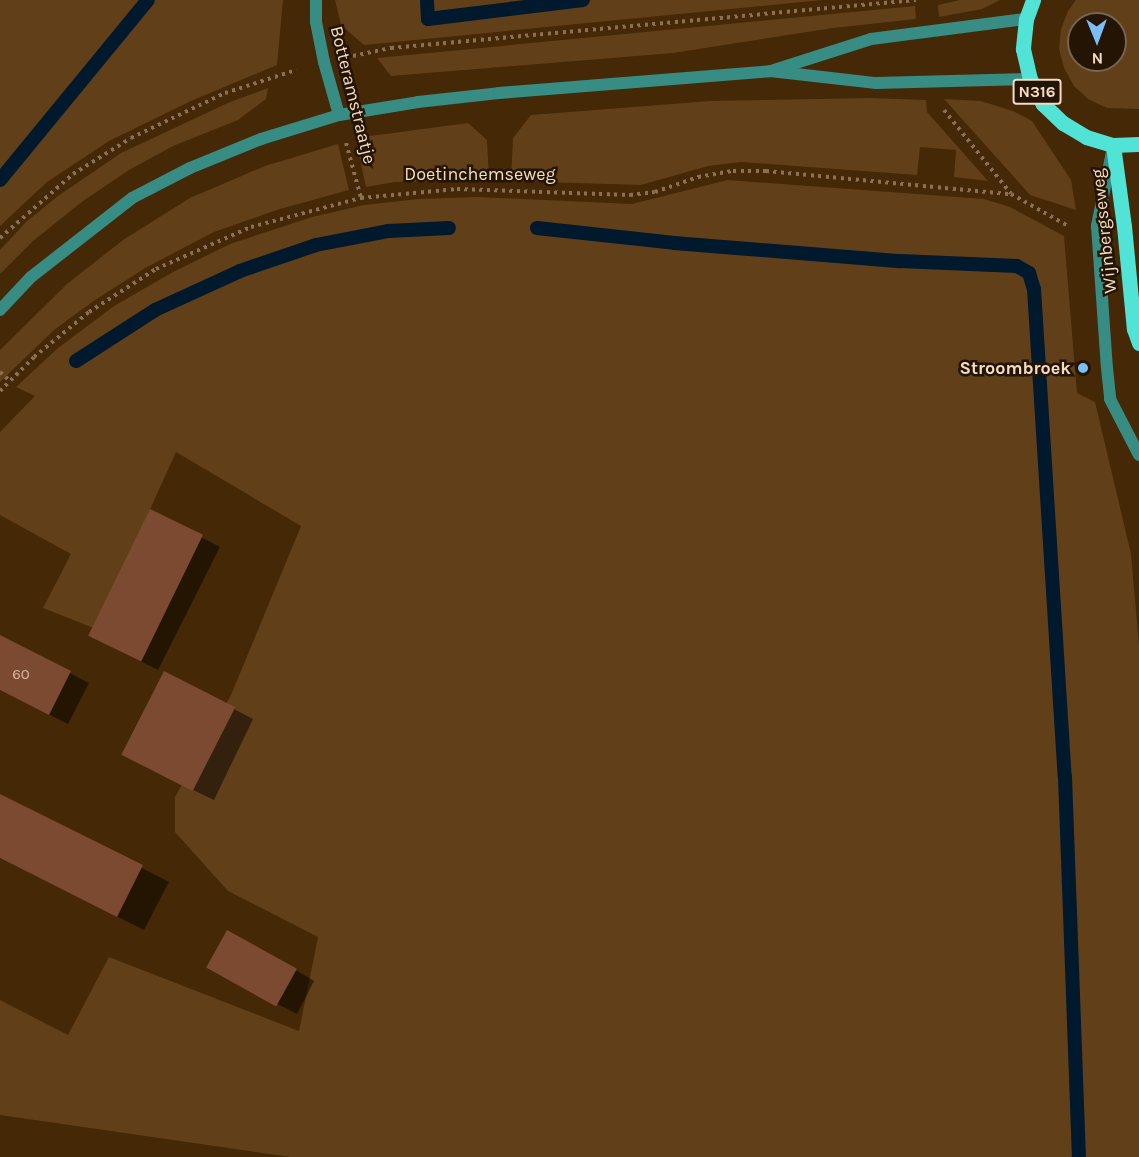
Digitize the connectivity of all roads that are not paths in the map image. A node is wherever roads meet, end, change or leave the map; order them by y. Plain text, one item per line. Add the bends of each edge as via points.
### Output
1 (316, 0) edge
2 (1033, 0) edge
3 (1026, 19) junction
4 (770, 71) junction
5 (1030, 79) junction
6 (339, 115) junction
7 (1139, 144) edge
8 (1113, 145) junction
9 (0, 310) edge
10 (1139, 343) edge
11 (1139, 455) edge

1 - 6 street, Botteramstraatje via 316,22
2 - 3 main road, N316
3 - 4 street via 871,39
3 - 5 main road, N316 via 1023,49
4 - 5 street via 876,83
4 - 6 street via 499,93
5 - 8 main road, N316 via 1043,104 1063,123 1086,137
6 - 9 street via 261,139 190,168 132,198 31,277
7 - 8 main road, N316
8 - 10 main road, Wijnbergseweg via 1134,328
8 - 11 street, Wijnbergseweg via 1097,226 1107,368 1110,399

